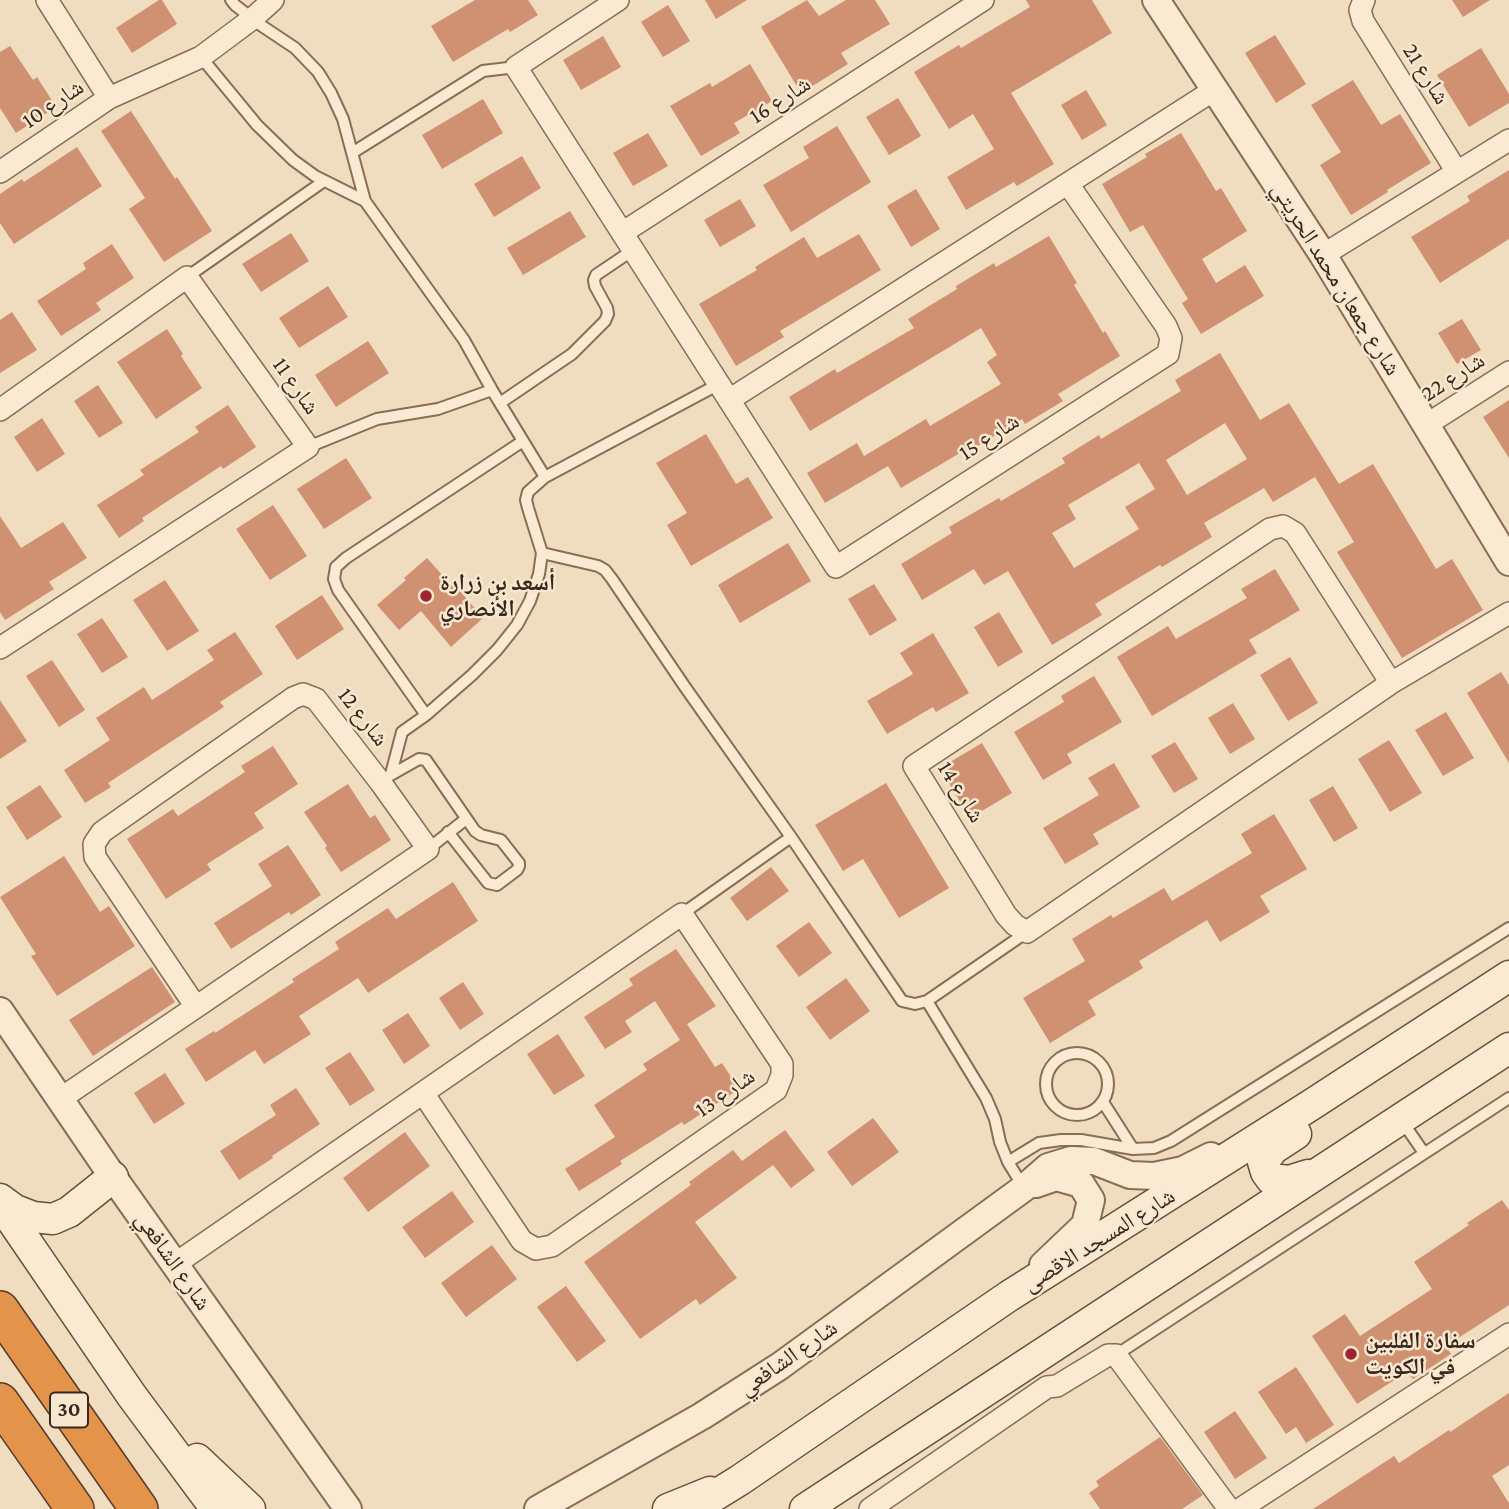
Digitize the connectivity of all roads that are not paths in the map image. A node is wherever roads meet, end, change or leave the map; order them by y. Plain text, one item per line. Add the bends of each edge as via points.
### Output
1 (47, 0) edge
2 (231, 0) edge
3 (273, 0) edge
4 (618, 0) edge
5 (1156, 0) edge
6 (1364, 0) edge
7 (969, 4) edge
8 (252, 19) junction
9 (201, 57) junction
10 (516, 67) junction
11 (1214, 90) junction
12 (109, 98) junction
13 (1509, 139) edge
14 (352, 153) junction
15 (0, 172) edge
16 (1457, 172) junction
17 (324, 181) junction
18 (1068, 184) junction
19 (365, 201) junction
20 (627, 242) junction
21 (1323, 255) junction
22 (187, 278) junction
23 (1509, 372) edge
24 (492, 390) junction
25 (724, 392) junction
26 (500, 403) junction
27 (0, 410) edge
28 (1426, 425) junction
29 (523, 441) junction
30 (308, 447) junction
31 (545, 477) junction
32 (542, 553) junction
33 (1509, 562) edge
34 (1509, 613) edge
35 (0, 648) edge
36 (1391, 683) junction
37 (426, 715) junction
38 (386, 778) junction
39 (466, 819) junction
40 (448, 832) junction
41 (791, 837) junction
42 (428, 849) junction
43 (682, 914) junction
44 (1509, 928) edge
45 (1027, 932) junction
46 (1509, 976) edge
47 (927, 1002) junction
48 (196, 1006) junction
49 (0, 1011) edge
50 (1438, 1022) junction
51 (1509, 1048) edge
52 (423, 1093) junction
53 (1509, 1098) edge
54 (60, 1099) junction
55 (1103, 1102) junction
56 (1311, 1105) junction
57 (1400, 1119) junction
58 (1133, 1149) junction
59 (1424, 1153) junction
60 (1008, 1161) junction
61 (1321, 1170) junction
62 (113, 1177) junction
63 (1024, 1188) junction
64 (0, 1201) edge
65 (175, 1264) junction
66 (1009, 1296) junction
67 (0, 1310) edge
68 (1509, 1334) edge
69 (1116, 1355) junction
70 (1023, 1367) junction
71 (1047, 1387) junction
72 (132, 1396) junction
73 (0, 1402) edge
74 (740, 1480) junction
75 (844, 1484) junction
76 (75, 1509) edge
77 (139, 1509) edge
78 (216, 1509) edge
79 (250, 1509) edge
80 (348, 1509) edge
81 (538, 1509) edge
82 (668, 1509) edge
83 (692, 1509) edge
84 (805, 1509) edge
85 (820, 1509) edge
86 (870, 1509) edge
87 (1229, 1509) edge
88 (1240, 1509) edge

1 - 12 street, شارع 10
2 - 8 lane
3 - 8 street
4 - 10 street
5 - 11 street, شارع جمعان محمد الحريتي
6 - 16 street, شارع 21 via 1360,10 1363,21
7 - 20 street, شارع 16
8 - 9 street
8 - 14 lane via 295,48 318,72 338,106
9 - 12 street
9 - 17 lane via 257,125 293,160
10 - 14 lane via 483,71
10 - 20 street
11 - 18 street
11 - 21 street, شارع جمعان محمد الحريتي
12 - 15 street, شارع 10
13 - 16 street
14 - 19 lane
16 - 21 street
17 - 19 lane
17 - 22 lane
18 - 25 street
18 - 25 street, شارع 15 via 1166,326 1171,338 1167,354 836,567
19 - 24 lane via 464,340
20 - 25 street, شارع 15
20 - 26 lane via 594,281 607,308 605,321 572,354
21 - 28 street, شارع جمعان محمد الحريتي
22 - 27 street
22 - 30 street, شارع 11
23 - 28 street, شارع 22
24 - 26 lane
24 - 30 lane via 438,410 377,419
25 - 31 lane
26 - 29 lane
28 - 33 street, شارع جمعان محمد الحريتي
29 - 31 lane
29 - 37 lane via 336,566 338,590
30 - 35 street, شارع 11
31 - 32 lane via 528,492 526,500
32 - 37 lane via 530,601 517,625 472,675
32 - 41 lane via 604,569
34 - 36 street
36 - 45 street
36 - 45 street, شارع 14 via 1295,533 1283,526 1270,529 914,766 1006,915
37 - 38 lane via 400,734
38 - 39 lane via 419,759 426,760
38 - 42 street, شارع 12
38 - 48 street, شارع 12 via 316,698 303,694 102,832 94,844 95,857
39 - 40 lane
39 - 40 lane via 477,833 501,840 519,863 517,870 497,885 488,883
40 - 42 lane
41 - 43 lane
41 - 47 lane via 902,1002
42 - 48 street
43 - 52 street
43 - 52 street, شارع 13 via 782,1064 779,1083 776,1090 552,1247 536,1248 522,1241
44 - 58 lane via 1171,1140 1154,1148
45 - 47 lane
46 - 50 main road, شارع المسجد الاقصى
47 - 60 lane via 986,1098
48 - 54 street
49 - 54 street, شارع الشافعي
50 - 56 main road, شارع المسجد الاقصى
50 - 61 main road via 1402,1061 1273,1149 1263,1162 1271,1179 1289,1181
51 - 57 main road
52 - 65 street
53 - 59 lane
54 - 62 street, شارع الشافعي
55 - 55 lane via 1109,1084 1097,1059 1070,1053 1048,1070 1045,1089 1061,1111 1079,1115
55 - 58 lane
56 - 63 street, شارع الشافعي via 1183,1170 1130,1175 1094,1161 1070,1160 1048,1167
56 - 66 main road, شارع المسجد الاقصى
57 - 59 lane
57 - 61 main road
58 - 60 lane via 1061,1140 1039,1143
59 - 69 lane
60 - 63 lane
61 - 70 main road
62 - 64 main road via 53,1219 33,1217
62 - 65 street, شارع الشافعي
63 - 66 street, شارع الشافعي via 1056,1177 1081,1184 1091,1200 1085,1225
63 - 81 street, شارع الشافعي via 780,1366
64 - 72 main road
65 - 80 street, شارع الشافعي
66 - 74 main road, شارع المسجد الاقصى
67 - 77 highway, 30
68 - 88 street
69 - 71 street
69 - 87 street
70 - 71 street
70 - 75 main road
71 - 86 street
72 - 78 main road
72 - 79 main road
73 - 76 highway, 30
74 - 82 main road
74 - 83 main road, شارع المسجد الاقصى
75 - 84 main road
75 - 85 street

